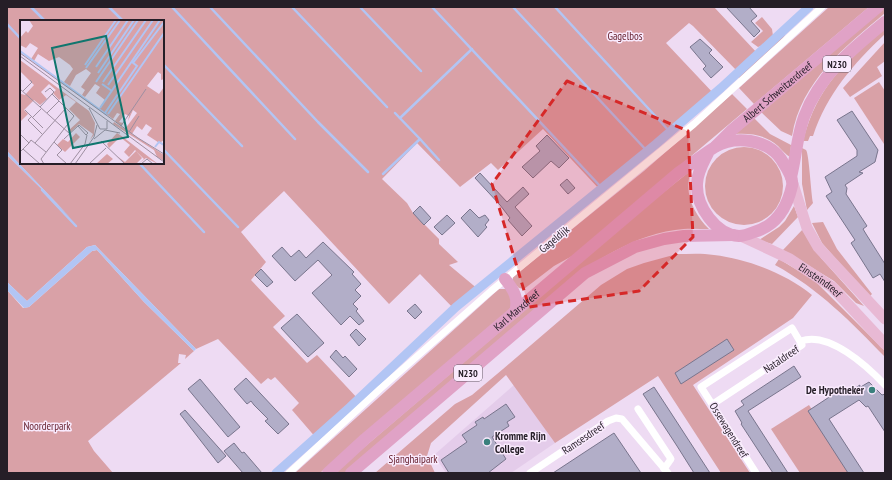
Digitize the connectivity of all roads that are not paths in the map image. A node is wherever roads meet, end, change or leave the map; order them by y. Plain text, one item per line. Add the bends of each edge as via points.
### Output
1 (822, 7) edge
2 (878, 7) edge
3 (885, 22) edge
4 (712, 150) junction
5 (792, 180) junction
6 (737, 236) junction
7 (505, 279) junction
8 (514, 290) junction
9 (542, 290) junction
10 (515, 312) junction
11 (885, 319) edge
12 (801, 341) junction
13 (885, 344) edge
14 (885, 385) edge
15 (701, 386) joint
16 (713, 404) junction
17 (638, 409) dead end
18 (540, 466) junction
19 (666, 471) edge
20 (289, 473) edge
21 (328, 473) edge
22 (351, 473) edge
23 (530, 473) edge
24 (544, 473) edge
25 (756, 473) edge

1 - 7 street, Gageldijk via 694,124
2 - 4 highway, Albert Schweitzerdreef / N230 via 732,130
3 - 5 highway, Albert Schweitzerdreef / N230 via 837,64 816,91 799,133
4 - 5 highway, N230 via 742,140 758,143 778,154
4 - 6 highway, N230 via 697,183 697,195 711,221
4 - 9 highway, Karl Marxdreef / N230 via 678,174
5 - 6 highway, N230 via 787,204 780,216 764,228
5 - 11 main road, Einsteindreef via 808,228 818,247
6 - 13 main road, Einsteindreef via 790,260 832,287
6 - 22 highway, Karl Marxdreef / N230 via 684,236 635,246 585,273
7 - 8 highway
7 - 20 street, Gageldijk
8 - 9 highway via 527,293
8 - 10 highway via 517,305
9 - 10 highway, Karl Marxdreef / N230
10 - 21 highway, Karl Marxdreef / N230
12 - 14 street via 812,338 854,356
12 - 15 street, Nataldreef via 792,328
12 - 16 street, Nataldreef via 802,346
15 - 16 street, Ossewagendreef
16 - 25 street, Ossewagendreef
17 - 19 street via 671,459
18 - 19 street, Ramsesdreef via 608,420 616,418 622,419
18 - 23 street, Ramsesdreef
18 - 24 street

